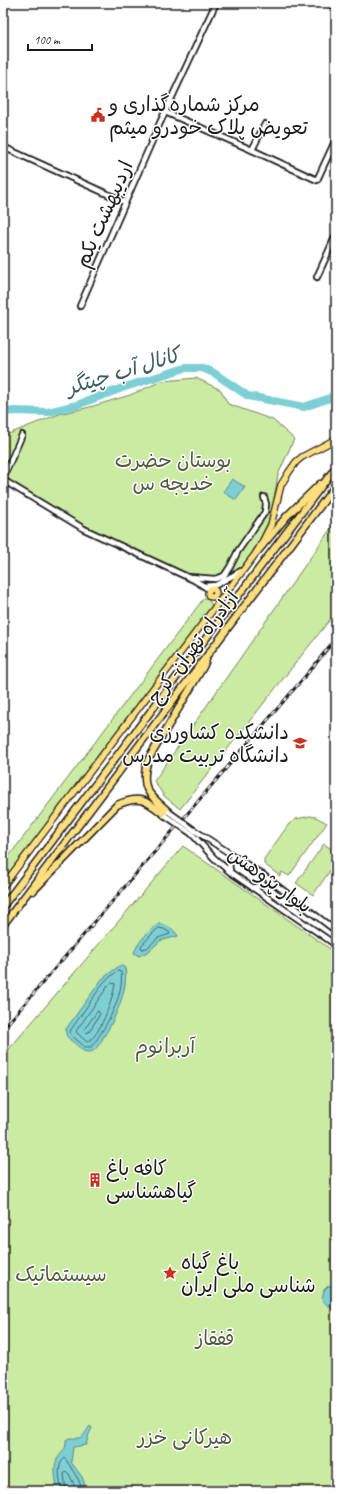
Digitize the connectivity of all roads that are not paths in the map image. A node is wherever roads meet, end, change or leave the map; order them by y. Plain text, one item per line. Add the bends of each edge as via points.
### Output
1 (216, 3) edge
2 (328, 3) edge
3 (336, 7) edge
4 (165, 112) junction
5 (265, 124) dead end
6 (336, 138) edge
7 (3, 147) edge
8 (252, 150) junction
9 (334, 150) edge
10 (125, 202) junction
11 (336, 235) edge
12 (317, 276) dead end
13 (80, 306) dead end
14 (22, 435) dead end
15 (336, 439) edge
16 (334, 470) edge
17 (3, 479) edge
18 (336, 485) edge
19 (264, 497) dead end
20 (257, 552) junction
21 (243, 570) junction
22 (184, 576) junction
23 (204, 586) junction
24 (209, 590) joint
25 (225, 594) junction
26 (215, 595) junction
27 (218, 604) junction
28 (210, 650) junction
29 (168, 814) junction
30 (193, 832) junction
31 (238, 859) junction
32 (230, 872) junction
33 (263, 875) junction
34 (3, 886) edge
35 (254, 888) junction
36 (3, 906) edge
37 (18, 906) junction
38 (3, 925) edge
39 (336, 931) edge
40 (336, 945) edge

1 - 4 street, اردیبهشت یکم
2 - 3 street
4 - 8 street
4 - 10 street, اردیبهشت یکم
5 - 8 street
6 - 9 street
7 - 10 street
8 - 9 street via 317,180
10 - 13 street, اردیبهشت یکم
11 - 12 street
14 - 17 street
15 - 20 main road via 302,457 288,472 281,485 271,525
16 - 20 highway via 287,516
16 - 36 highway
17 - 22 street via 84,529
18 - 28 highway, آزادراه تهران-کرج
19 - 22 street via 264,512 224,576 215,579
20 - 21 main road
21 - 23 street via 216,585
21 - 25 main road
22 - 23 street
23 - 24 street
24 - 26 main road via 209,595
25 - 26 main road
25 - 27 main road
26 - 27 main road
27 - 34 main road
28 - 29 highway via 203,668 148,760 145,770 145,783 151,797
28 - 37 highway, آزادراه تهران-کرج
29 - 30 street, bridge
29 - 37 highway via 144,800 129,800 117,805
30 - 31 street, بلوار پژوهش
30 - 32 street, بلوار پژوهش via 214,858
31 - 32 street via 229,862
31 - 33 street, بلوار پژوهش
32 - 35 street, بلوار پژوهش
33 - 35 street via 262,884
33 - 39 street, بلوار پژوهش
35 - 40 street, بلوار پژوهش
37 - 38 highway, آزادراه تهران-کرج

